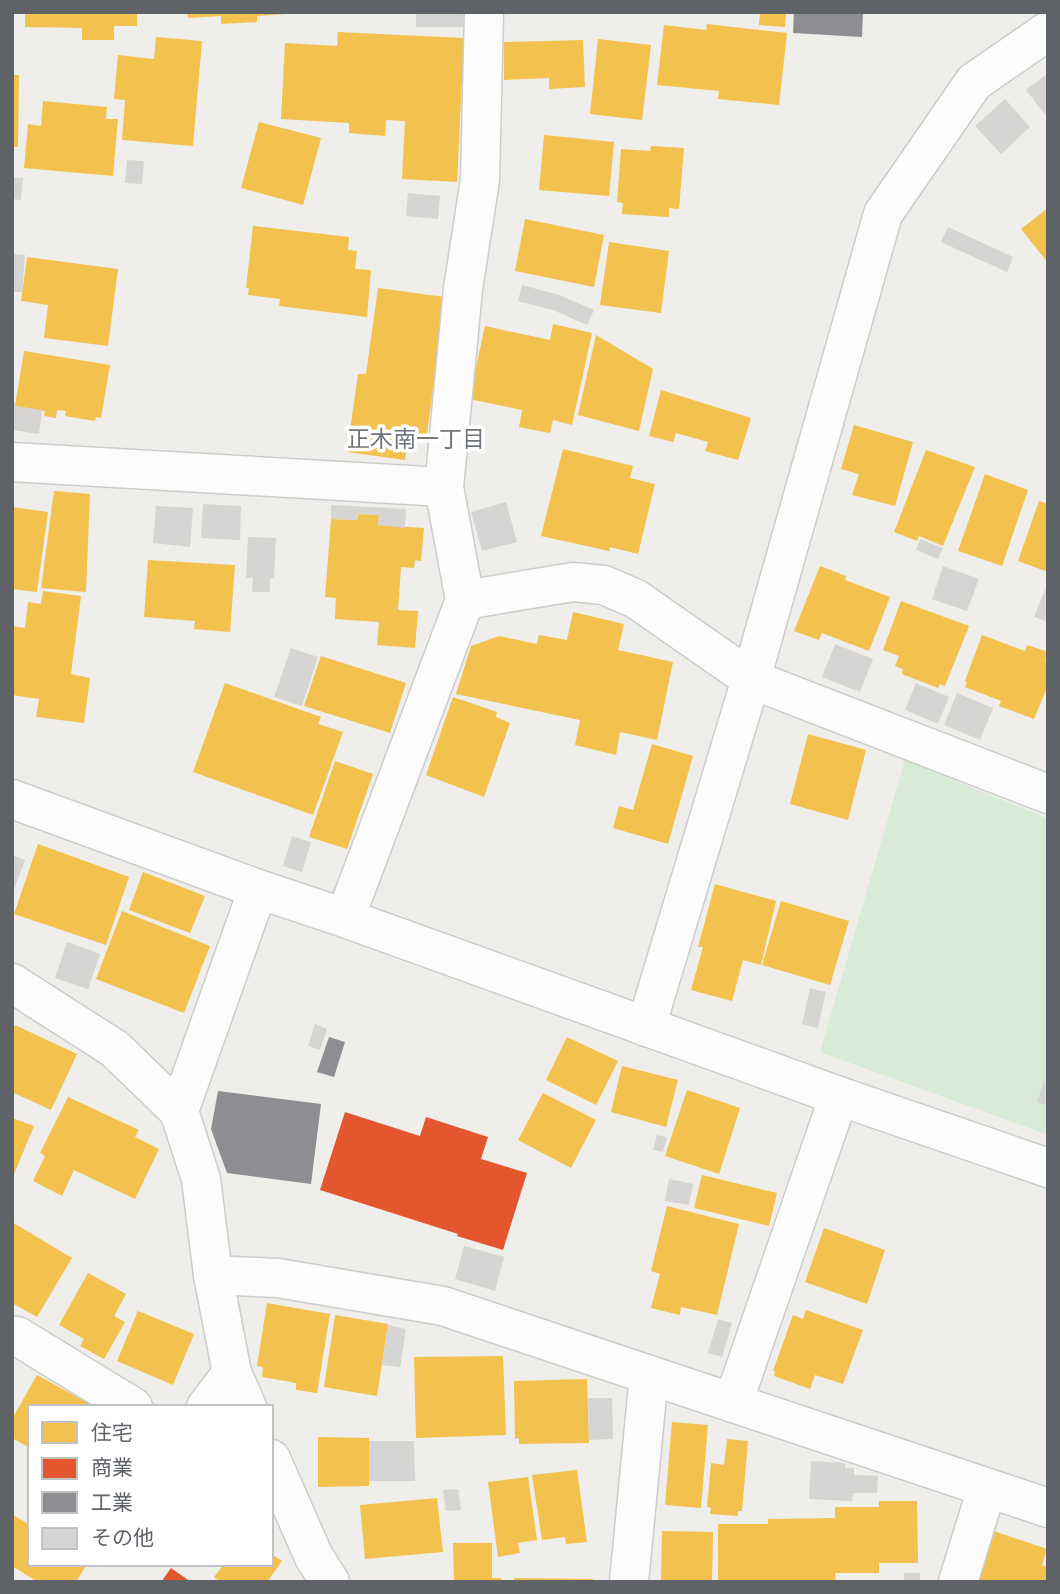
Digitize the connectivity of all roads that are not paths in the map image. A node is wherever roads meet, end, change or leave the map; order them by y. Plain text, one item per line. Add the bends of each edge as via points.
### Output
1 (484, 12) edge
2 (1048, 31) edge
3 (12, 462) edge
4 (444, 487) junction
5 (465, 600) junction
6 (751, 679) junction
7 (1045, 783) edge
8 (12, 799) edge
9 (258, 889) junction
10 (345, 918) junction
11 (12, 983) edge
12 (646, 1027) junction
13 (839, 1096) junction
14 (179, 1111) junction
15 (1048, 1168) edge
16 (213, 1275) junction
17 (17, 1336) dead end
18 (232, 1373) junction
19 (649, 1375) junction
20 (733, 1403) junction
21 (130, 1405) edge
22 (208, 1405) edge
23 (246, 1405) edge
24 (273, 1464) edge
25 (987, 1488) junction
26 (1048, 1508) edge
27 (330, 1582) edge
28 (629, 1582) edge
29 (958, 1582) edge

1 - 4 street via 480,180 463,289
2 - 6 street via 974,82 883,215
3 - 4 street
4 - 5 street
5 - 6 street via 573,582 604,585 636,599
5 - 10 street
6 - 7 street
6 - 12 street
8 - 9 street
9 - 10 street
9 - 14 street
10 - 12 street
11 - 14 street via 115,1049
12 - 13 street
13 - 15 street
13 - 20 street
14 - 16 street via 201,1179
16 - 18 street
16 - 19 street via 278,1278 443,1306
17 - 21 street
18 - 22 street
18 - 23 street
19 - 20 street
19 - 28 street
20 - 25 street
24 - 27 street via 314,1557
25 - 26 street
25 - 29 street

